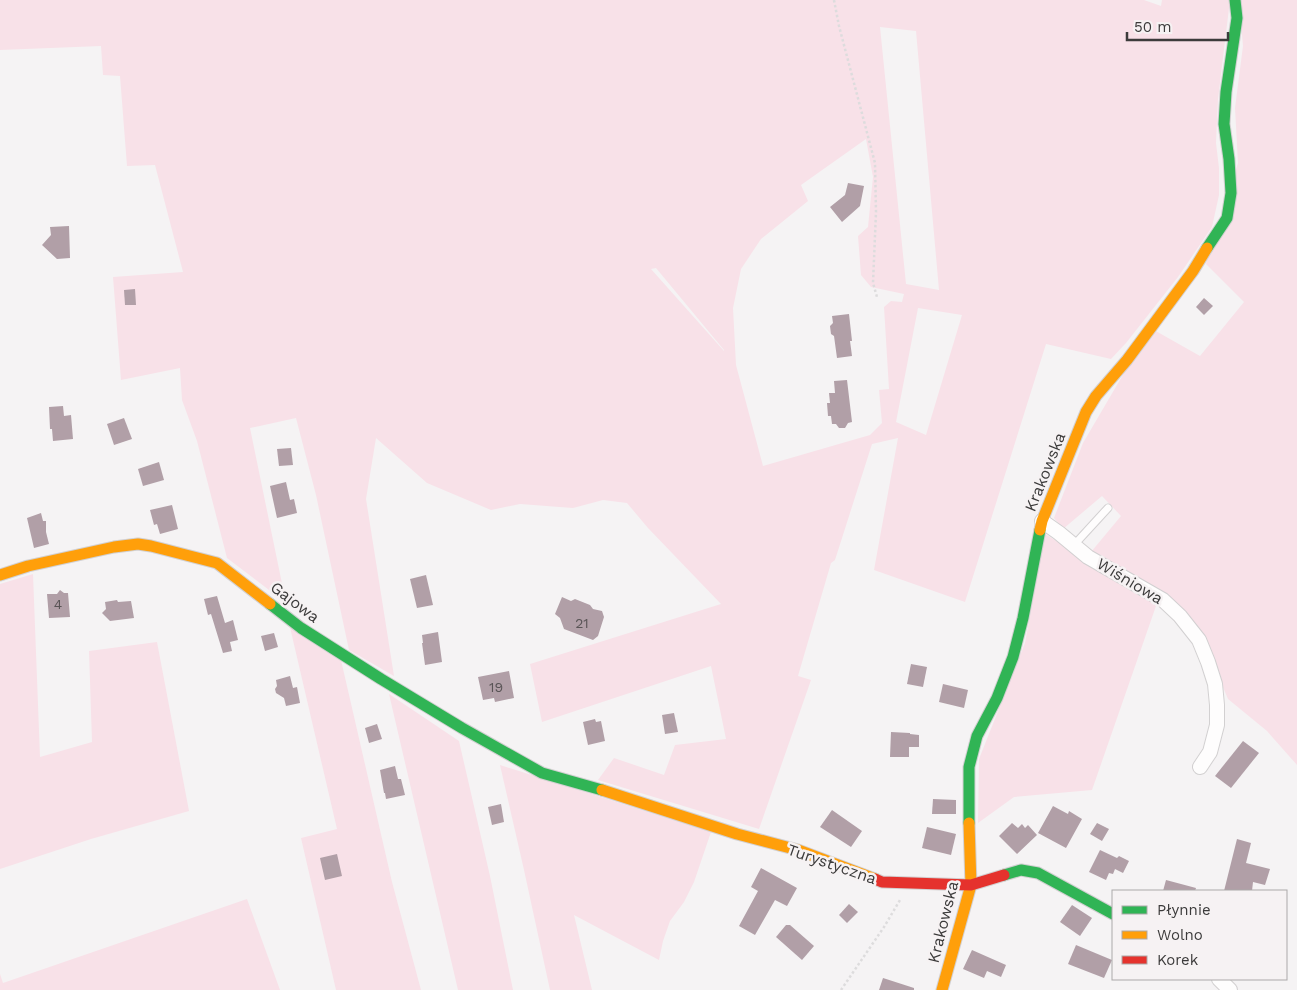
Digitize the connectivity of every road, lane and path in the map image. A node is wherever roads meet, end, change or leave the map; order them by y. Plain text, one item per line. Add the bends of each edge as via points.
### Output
1 (834, 0) edge
2 (1235, 0) edge
3 (877, 297) dead end
4 (1108, 508) dead end
5 (1042, 521) junction
6 (1074, 545) junction
7 (0, 575) edge
8 (1200, 768) dead end
9 (548, 774) joint
10 (910, 883) junction
11 (971, 885) junction
12 (1112, 913) edge
13 (1221, 980) edge
14 (840, 990) edge
15 (942, 990) edge
16 (1230, 990) edge

1 - 3 path via 875,163 873,283
2 - 5 street, Krakowska via 1237,18 1224,124 1231,193 1227,218 1193,271 1086,412
4 - 6 lane
5 - 6 street, Wiśniowa
5 - 11 street, Krakowska via 1013,657 978,736 969,767
6 - 8 street, Wiśniowa via 1088,557 1163,600 1199,640 1215,684 1217,704 1217,725 1210,752
7 - 9 street, Gajowa via 28,566 138,544 217,563 301,628 381,679 469,733
9 - 10 street, Turystyczna via 798,850 882,882
10 - 11 street, Turystyczna
10 - 14 path
11 - 12 street, Turystyczna via 1021,870 1038,873
11 - 15 street, Krakowska
13 - 16 street

